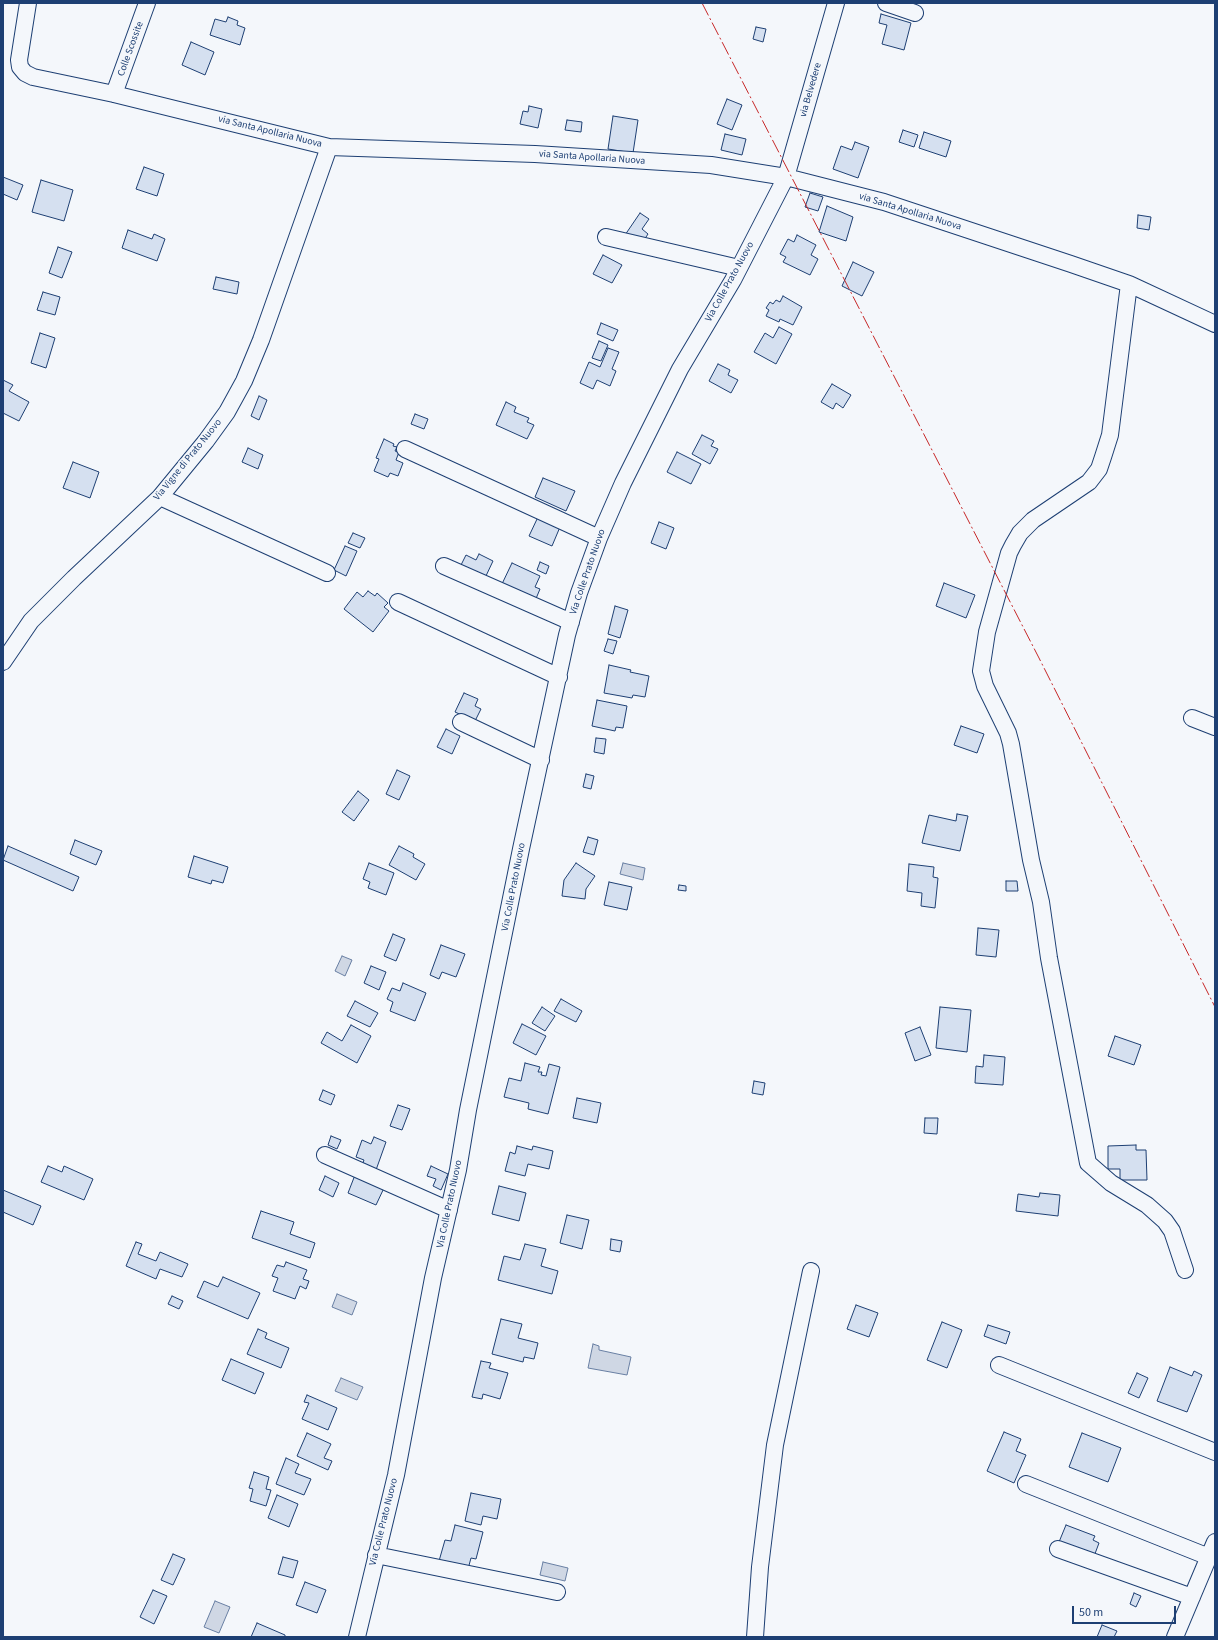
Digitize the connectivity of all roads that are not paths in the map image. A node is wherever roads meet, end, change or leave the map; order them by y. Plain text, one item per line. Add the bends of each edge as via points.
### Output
1 (28, 3) edge
2 (147, 3) edge
3 (836, 3) edge
4 (886, 3) edge
5 (915, 13) dead end
6 (114, 94) junction
7 (330, 146) junction
8 (786, 177) junction
9 (606, 237) dead end
10 (739, 268) junction
11 (1129, 284) junction
12 (1215, 324) edge
13 (405, 449) dead end
14 (160, 497) junction
15 (599, 538) junction
16 (444, 566) dead end
17 (327, 573) dead end
18 (398, 602) dead end
19 (571, 622) junction
20 (3, 662) edge
21 (559, 677) junction
22 (1192, 718) dead end
23 (461, 722) dead end
24 (1215, 727) edge
25 (541, 760) junction
26 (325, 1155) dead end
27 (449, 1210) junction
28 (1185, 1270) dead end
29 (811, 1271) dead end
30 (999, 1365) dead end
31 (1215, 1452) edge
32 (1026, 1484) dead end
33 (1215, 1542) edge
34 (1058, 1549) dead end
35 (376, 1556) junction
36 (1209, 1557) junction
37 (558, 1592) dead end
38 (1192, 1598) junction
39 (357, 1637) edge
40 (755, 1637) edge
41 (1175, 1637) edge

1 - 6 street, via Santa Apollaria Nuova via 19,57 20,67 33,77
2 - 6 street, Colle Scossite
3 - 8 street, via Belvedere
4 - 5 street
6 - 7 street, via Santa Apollaria Nuova
7 - 8 street, via Santa Apollaria Nuova via 535,154 711,165
7 - 14 street, Via Vigne di Prato Nuovo via 244,381 227,412 206,441
8 - 10 street, Via Colle Prato Nuovo
8 - 11 street, via Santa Apollaria Nuova via 884,202
9 - 10 street
10 - 15 street, Via Colle Prato Nuovo via 680,370 623,483
11 - 12 street, via Santa Apollaria Nuova
11 - 28 street via 1110,435 1104,457 1099,469 1088,482 1033,520 1020,533 1009,553 981,667 984,686 1003,721 1011,744 1088,1163 1111,1183 1147,1205 1166,1221
13 - 15 street
14 - 17 street
14 - 20 street, Via Vigne di Prato Nuovo via 31,621
15 - 19 street, Via Colle Prato Nuovo
16 - 19 street
18 - 21 street
19 - 21 street, Via Colle Prato Nuovo
21 - 25 street, Via Colle Prato Nuovo
22 - 24 street
23 - 25 street
25 - 27 street, Via Colle Prato Nuovo
26 - 27 street
27 - 35 street, Via Colle Prato Nuovo via 416,1364 396,1476
29 - 40 street via 775,1445 760,1567
30 - 31 street
32 - 36 street
33 - 36 street
34 - 38 street
35 - 37 street
35 - 39 street, Via Colle Prato Nuovo
36 - 38 street
38 - 41 street

